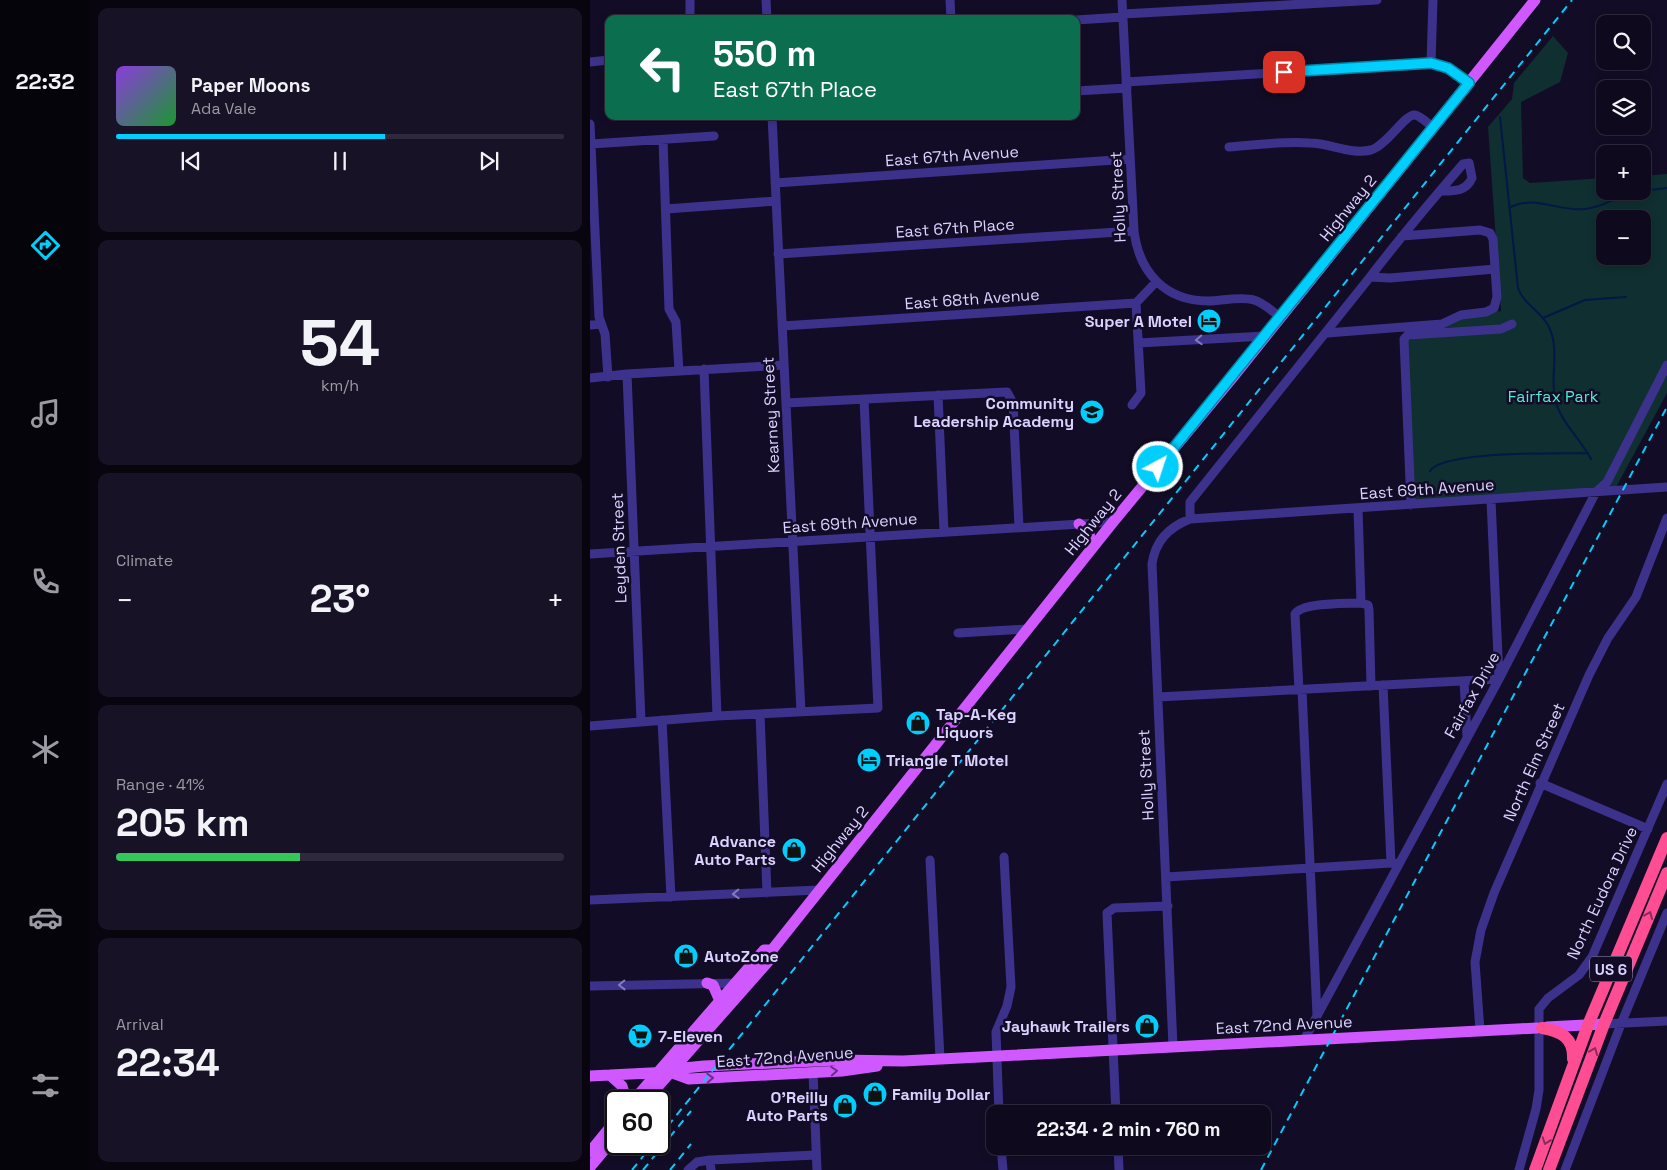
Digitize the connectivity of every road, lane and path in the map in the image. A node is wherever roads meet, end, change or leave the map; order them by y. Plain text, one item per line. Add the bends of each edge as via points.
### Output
1 (690, 0) edge
2 (766, 0) edge
3 (950, 0) edge
4 (1122, 0) edge
5 (1377, 0) edge
6 (1434, 0) edge
7 (1535, 0) edge
8 (690, 15) edge
9 (767, 15) edge
10 (951, 15) edge
11 (1123, 16) junction
12 (1080, 20) edge
13 (605, 60) edge
14 (590, 62) edge
15 (1431, 63) junction
16 (1469, 83) junction
17 (1127, 85) junction
18 (1080, 91) edge
19 (772, 120) edge
20 (590, 124) edge
21 (1434, 128) junction
22 (714, 136) dead end
23 (662, 140) junction
24 (591, 144) edge
25 (1229, 147) dead end
26 (1130, 159) junction
27 (775, 183) junction
28 (1440, 190) dead end
29 (592, 196) edge
30 (776, 201) junction
31 (666, 208) junction
32 (1134, 231) junction
33 (1402, 236) junction
34 (778, 254) junction
35 (1495, 269) junction
36 (1370, 277) junction
37 (1156, 282) junction
38 (1136, 303) junction
39 (1280, 317) junction
40 (601, 324) junction
41 (1512, 324) dead end
42 (590, 325) edge
43 (782, 326) junction
44 (1327, 332) junction
45 (1265, 336) junction
46 (1138, 343) junction
47 (784, 365) junction
48 (1667, 365) edge
49 (704, 369) junction
50 (679, 371) junction
51 (627, 374) junction
52 (608, 377) junction
53 (590, 378) edge
54 (938, 395) junction
55 (864, 399) junction
56 (786, 403) junction
57 (1132, 405) dead end
58 (1667, 487) edge
59 (1596, 492) junction
60 (1491, 500) junction
61 (1412, 505) junction
62 (1358, 508) junction
63 (1667, 518) edge
64 (1190, 519) junction
65 (1113, 522) junction
66 (1080, 524) junction
67 (1020, 527) junction
68 (944, 532) junction
69 (871, 536) junction
70 (792, 542) junction
71 (711, 547) junction
72 (1091, 549) junction
73 (634, 551) junction
74 (590, 554) edge
75 (1362, 603) junction
76 (1028, 629) junction
77 (958, 633) dead end
78 (1499, 680) junction
79 (1464, 681) junction
80 (1383, 685) junction
81 (1371, 686) junction
82 (1300, 690) junction
83 (1158, 697) junction
84 (800, 712) junction
85 (760, 714) junction
86 (717, 716) junction
87 (662, 720) junction
88 (642, 721) junction
89 (590, 726) edge
90 (1467, 736) junction
91 (1540, 783) junction
92 (1667, 784) edge
93 (1648, 829) junction
94 (1667, 838) edge
95 (1004, 857) dead end
96 (930, 860) dead end
97 (1395, 863) junction
98 (1310, 867) junction
99 (1667, 873) edge
100 (1166, 877) junction
101 (819, 890) junction
102 (767, 893) junction
103 (671, 897) junction
104 (590, 900) edge
105 (1168, 906) junction
106 (1667, 913) edge
107 (772, 950) junction
108 (707, 983) junction
109 (736, 983) junction
110 (749, 983) junction
111 (590, 986) edge
112 (720, 1000) junction
113 (1317, 1016) junction
114 (1667, 1021) edge
115 (1604, 1024) junction
116 (1621, 1024) junction
117 (1588, 1025) junction
118 (1540, 1028) junction
119 (1480, 1031) junction
120 (702, 1035) junction
121 (1304, 1040) junction
122 (1173, 1047) junction
123 (1113, 1050) junction
124 (996, 1056) junction
125 (940, 1059) junction
126 (903, 1061) junction
127 (1573, 1064) junction
128 (704, 1066) junction
129 (670, 1072) junction
130 (657, 1073) junction
131 (813, 1073) junction
132 (610, 1075) junction
133 (590, 1076) edge
134 (623, 1090) edge
135 (642, 1090) edge
136 (654, 1090) edge
137 (999, 1105) edge
138 (1116, 1105) edge
139 (605, 1134) edge
140 (605, 1149) edge
141 (590, 1152) edge
142 (816, 1155) junction
143 (1002, 1155) edge
144 (1118, 1155) edge
145 (710, 1160) junction
146 (590, 1167) edge
147 (688, 1170) edge
148 (711, 1170) edge
149 (816, 1170) edge
150 (1003, 1170) edge
151 (1119, 1170) edge
152 (1519, 1170) edge
153 (1535, 1170) edge
154 (1550, 1170) edge
155 (1565, 1170) edge

1 - 8 street
2 - 9 street
3 - 10 street
4 - 11 street, Holly Street
5 - 11 street
6 - 15 street
7 - 16 main road, Highway 2
11 - 12 street
11 - 17 street, Holly Street
13 - 14 street
15 - 16 street via 1448,68
15 - 17 street
16 - 21 main road, Highway 2
17 - 18 street
17 - 26 street, Holly Street
19 - 27 street, Kearney Street
20 - 24 street
21 - 25 street via 1412,115 1388,140 1368,150 1336,148 1312,142
21 - 39 main road, Highway 2
22 - 23 street
23 - 24 street
23 - 31 street
24 - 29 street
26 - 27 street, East 67th Avenue
26 - 32 street, Holly Street
27 - 30 street, Kearney Street
28 - 33 street
29 - 40 street
30 - 31 street
30 - 34 street, Kearney Street
31 - 50 street via 669,309 676,322
32 - 34 street, East 67th Place
32 - 37 street, Holly Street via 1139,257
33 - 35 street via 1487,231 1493,239
33 - 36 street
34 - 43 street, Kearney Street
35 - 36 street
35 - 44 street via 1496,304 1486,312 1461,315 1442,324
36 - 44 street
37 - 38 street
37 - 39 street, Holly Street via 1196,301 1255,300
38 - 43 street, East 68th Avenue
38 - 46 street
39 - 45 main road, Highway 2
40 - 42 street
40 - 52 street via 605,334
41 - 61 street via 1501,330 1408,335 1404,339
43 - 47 street, Kearney Street
44 - 64 street via 1190,502
45 -> 46 street
45 - 65 main road, Highway 2
46 - 57 street via 1141,393
47 - 49 street
47 - 56 street, Kearney Street
48 - 59 street, Fairfax Drive via 1607,482
49 - 50 street
49 - 71 street
50 - 51 street
51 - 52 street
51 - 73 street, Leyden Street
52 - 53 street
54 - 55 street
54 - 67 street via 1005,391 1011,395
54 - 68 street
55 - 56 street
55 - 69 street
56 - 70 street, Kearney Street
58 - 59 street, East 69th Avenue
59 - 60 street, East 69th Avenue
59 - 78 street, Fairfax Drive
60 - 61 street, East 69th Avenue
60 - 78 street
61 - 62 street, East 69th Avenue
62 - 64 street, East 69th Avenue
62 - 75 street
63 - 91 street, North Elm Street via 1639,590 1596,658
64 - 83 street, Holly Street via 1165,534 1152,561
65 - 66 street, East 69th Avenue
65 - 72 main road, Highway 2
66 - 67 street, East 69th Avenue
66 - 72 main road via 1089,532
67 - 68 street, East 69th Avenue
68 - 69 street, East 69th Avenue
69 - 70 street, East 69th Avenue
69 - 84 street via 878,708
70 - 71 street, East 69th Avenue
70 - 84 street, Kearney Street
71 - 73 street, East 69th Avenue
71 - 86 street
72 - 76 main road, Highway 2
73 - 74 street, East 69th Avenue
73 - 88 street, Leyden Street
75 - 81 street via 1368,605 1369,610
75 - 82 street via 1307,606 1297,610
76 - 77 street
76 - 101 main road, Highway 2
78 - 79 street
78 - 90 street, Fairfax Drive
79 - 80 street
79 - 90 street
80 - 81 street
80 - 97 street
81 - 82 street
82 - 83 street
82 - 98 street
83 - 100 street, Holly Street
84 - 85 street
85 - 86 street
85 - 102 street
86 - 87 street
87 - 88 street
87 - 103 street
88 - 89 street
90 - 97 street, Fairfax Drive
91 - 93 street
91 - 119 street, North Elm Street via 1481,930 1475,962
92 - 93 street, North Eudora Drive
93 - 118 street, North Eudora Drive via 1592,957 1579,974 1540,1006
94 - 117 highway, US 6
95 - 124 street via 1011,987 996,1032
96 - 125 street
97 - 98 street
97 - 113 street, Fairfax Drive
98 - 100 street
98 - 113 street
115 -> 99 highway, US 6
100 - 105 street, Holly Street
101 - 102 street
101 - 107 main road, Highway 2
102 -> 103 street
103 - 104 street
105 - 122 street, Holly Street
105 - 123 street via 1108,910 1106,925
106 - 116 street
107 - 109 main road, Highway 2 via 764,950
107 - 110 main road, Highway 2 via 773,956
108 - 109 street
108 -> 111 street
108 - 112 main road via 713,985
109 - 110 street
109 - 112 main road, Highway 2
110 - 120 main road, Highway 2
112 - 130 main road, Highway 2
113 - 121 street, Fairfax Drive
114 - 116 street, East 72nd Avenue
115 - 116 street, East 72nd Avenue
115 - 117 main road, East 72nd Avenue
154 -> 115 highway, US 6
116 - 155 street
117 - 118 main road, East 72nd Avenue
117 - 127 highway, US 6
118 - 119 main road, East 72nd Avenue
118 - 127 highway via 1557,1031 1569,1040
118 - 152 street, North Eudora Drive via 1536,1109
119 - 121 main road, East 72nd Avenue
120 - 128 main road via 696,1052
120 - 129 main road, Highway 2
121 - 122 main road, East 72nd Avenue
122 - 123 main road, East 72nd Avenue
123 - 124 main road, East 72nd Avenue
123 - 138 street
124 - 125 main road, East 72nd Avenue
124 - 137 street
125 - 126 main road, East 72nd Avenue
126 - 128 main road, East 72nd Avenue via 837,1060
131 -> 126 main road, East 72nd Avenue
127 -> 153 highway, US 6
128 - 129 main road, East 72nd Avenue
129 - 130 main road, East 72nd Avenue
129 -> 131 main road, East 72nd Avenue via 689,1079
129 - 136 main road, Highway 2
130 - 132 main road, East 72nd Avenue
130 - 135 main road, Highway 2
131 - 142 street
132 - 133 main road, East 72nd Avenue
132 - 134 main road
139 - 141 main road
140 - 146 main road
142 - 145 street
142 - 149 street
143 - 150 street
144 - 151 street
145 - 147 street via 697,1162
145 - 148 street

